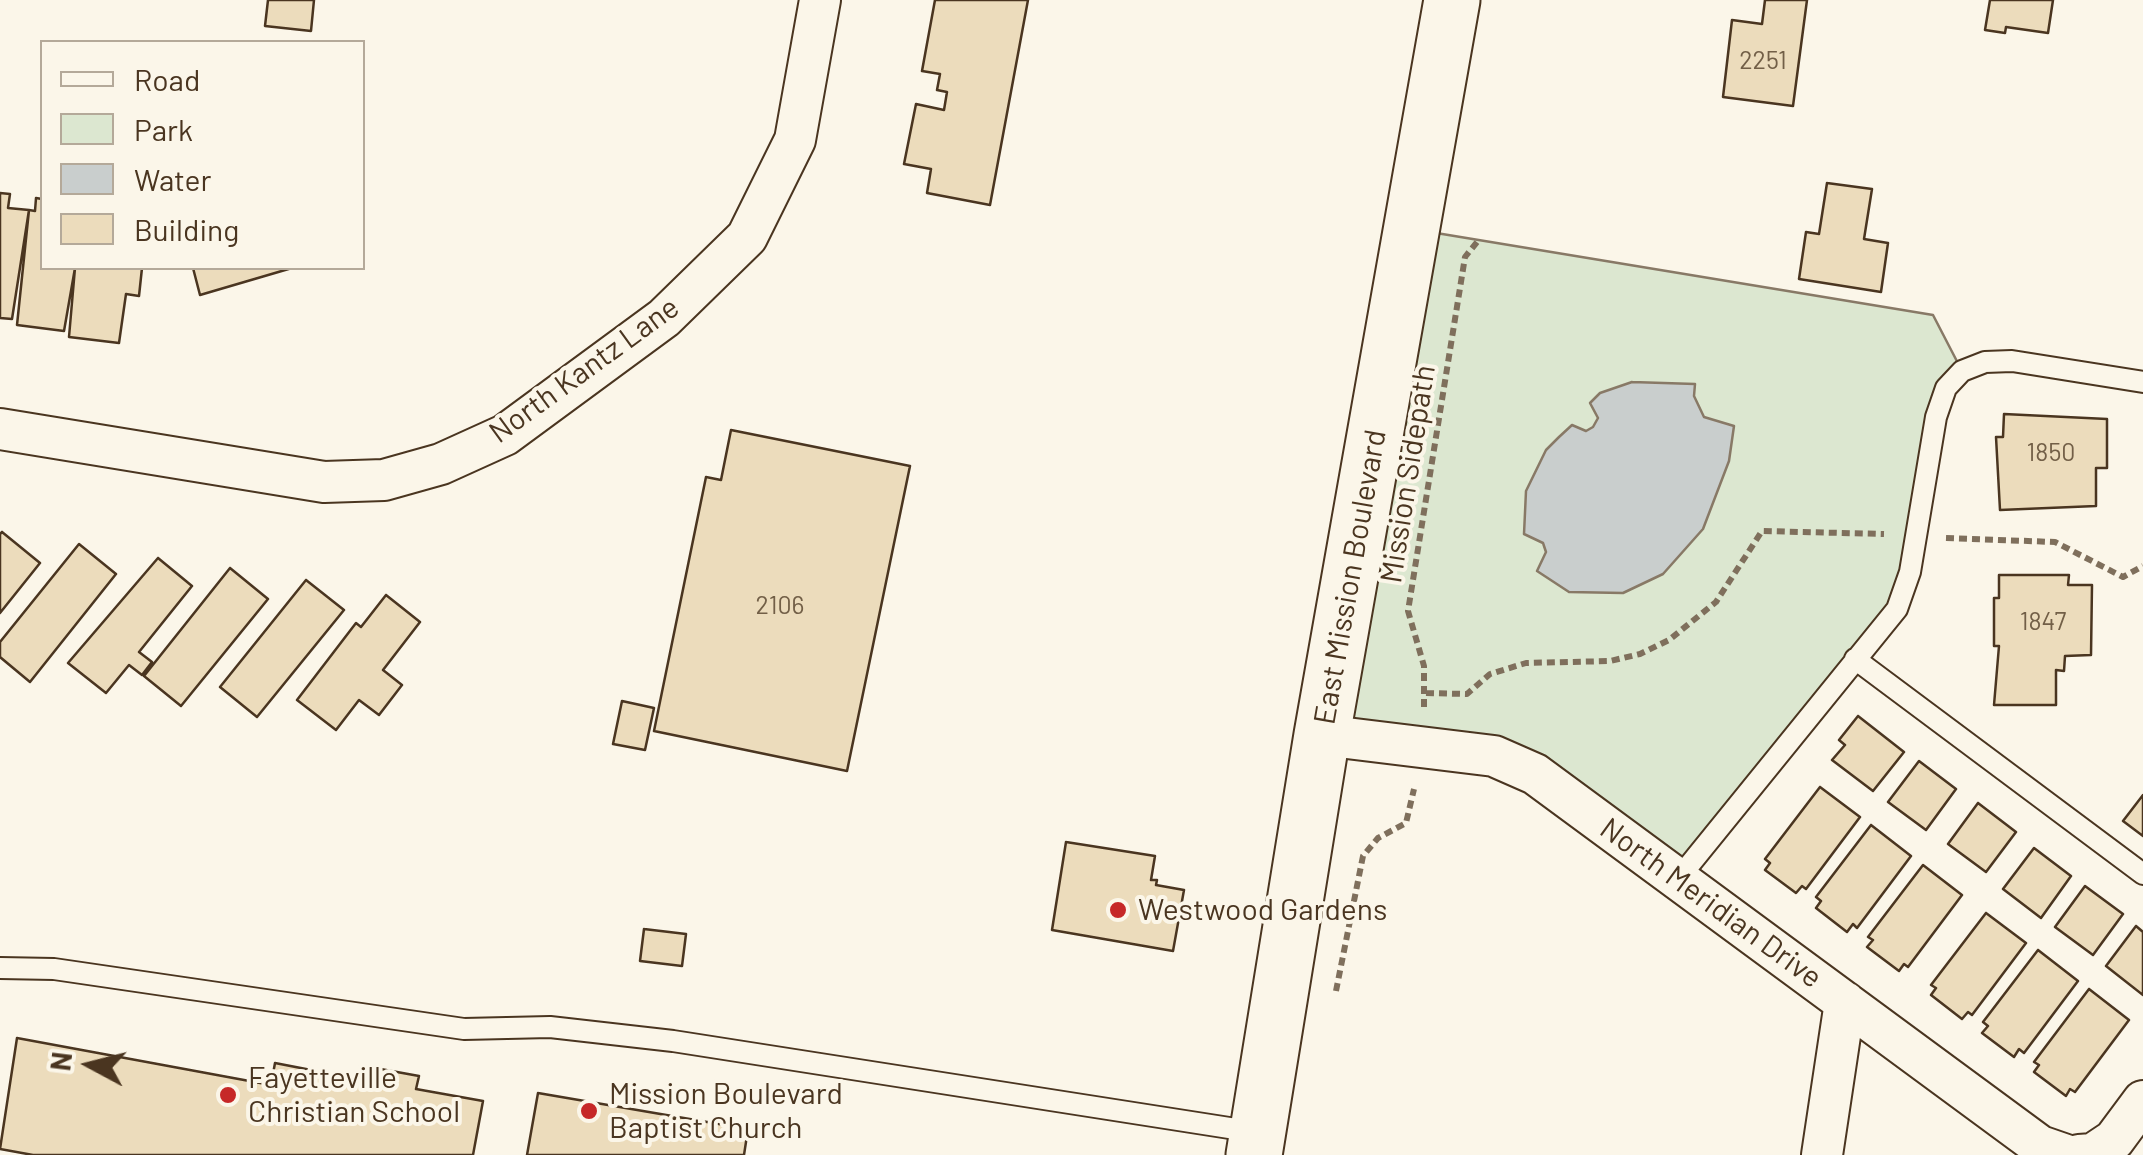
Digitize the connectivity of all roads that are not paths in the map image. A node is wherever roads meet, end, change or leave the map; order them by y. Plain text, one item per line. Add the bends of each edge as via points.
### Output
1 (820, 0) edge
2 (1452, 0) edge
3 (2143, 382) edge
4 (0, 429) edge
5 (1855, 659) junction
6 (1322, 735) junction
7 (2143, 874) edge
8 (1678, 879) junction
9 (0, 968) edge
10 (1845, 1002) junction
11 (2143, 1101) edge
12 (1255, 1144) edge
13 (1822, 1155) edge
14 (2066, 1155) edge
15 (2079, 1155) edge

1 - 4 street, North Kantz Lane via 795,140 748,237 664,318 505,435 384,480 324,482
2 - 6 main road, East Mission Boulevard
3 - 5 lane via 2012,361 1962,371 1946,388 1936,417 1897,609
5 - 7 lane
5 - 8 lane
6 - 8 street, North Meridian Drive via 1494,756 1535,774
6 - 12 main road, East Mission Boulevard
8 - 10 street, North Meridian Drive
9 - 12 lane via 54,968 464,1029 550,1028 673,1041
10 - 13 street
10 - 14 street, North Meridian Drive via 2040,1146
11 - 15 street via 2114,1140

